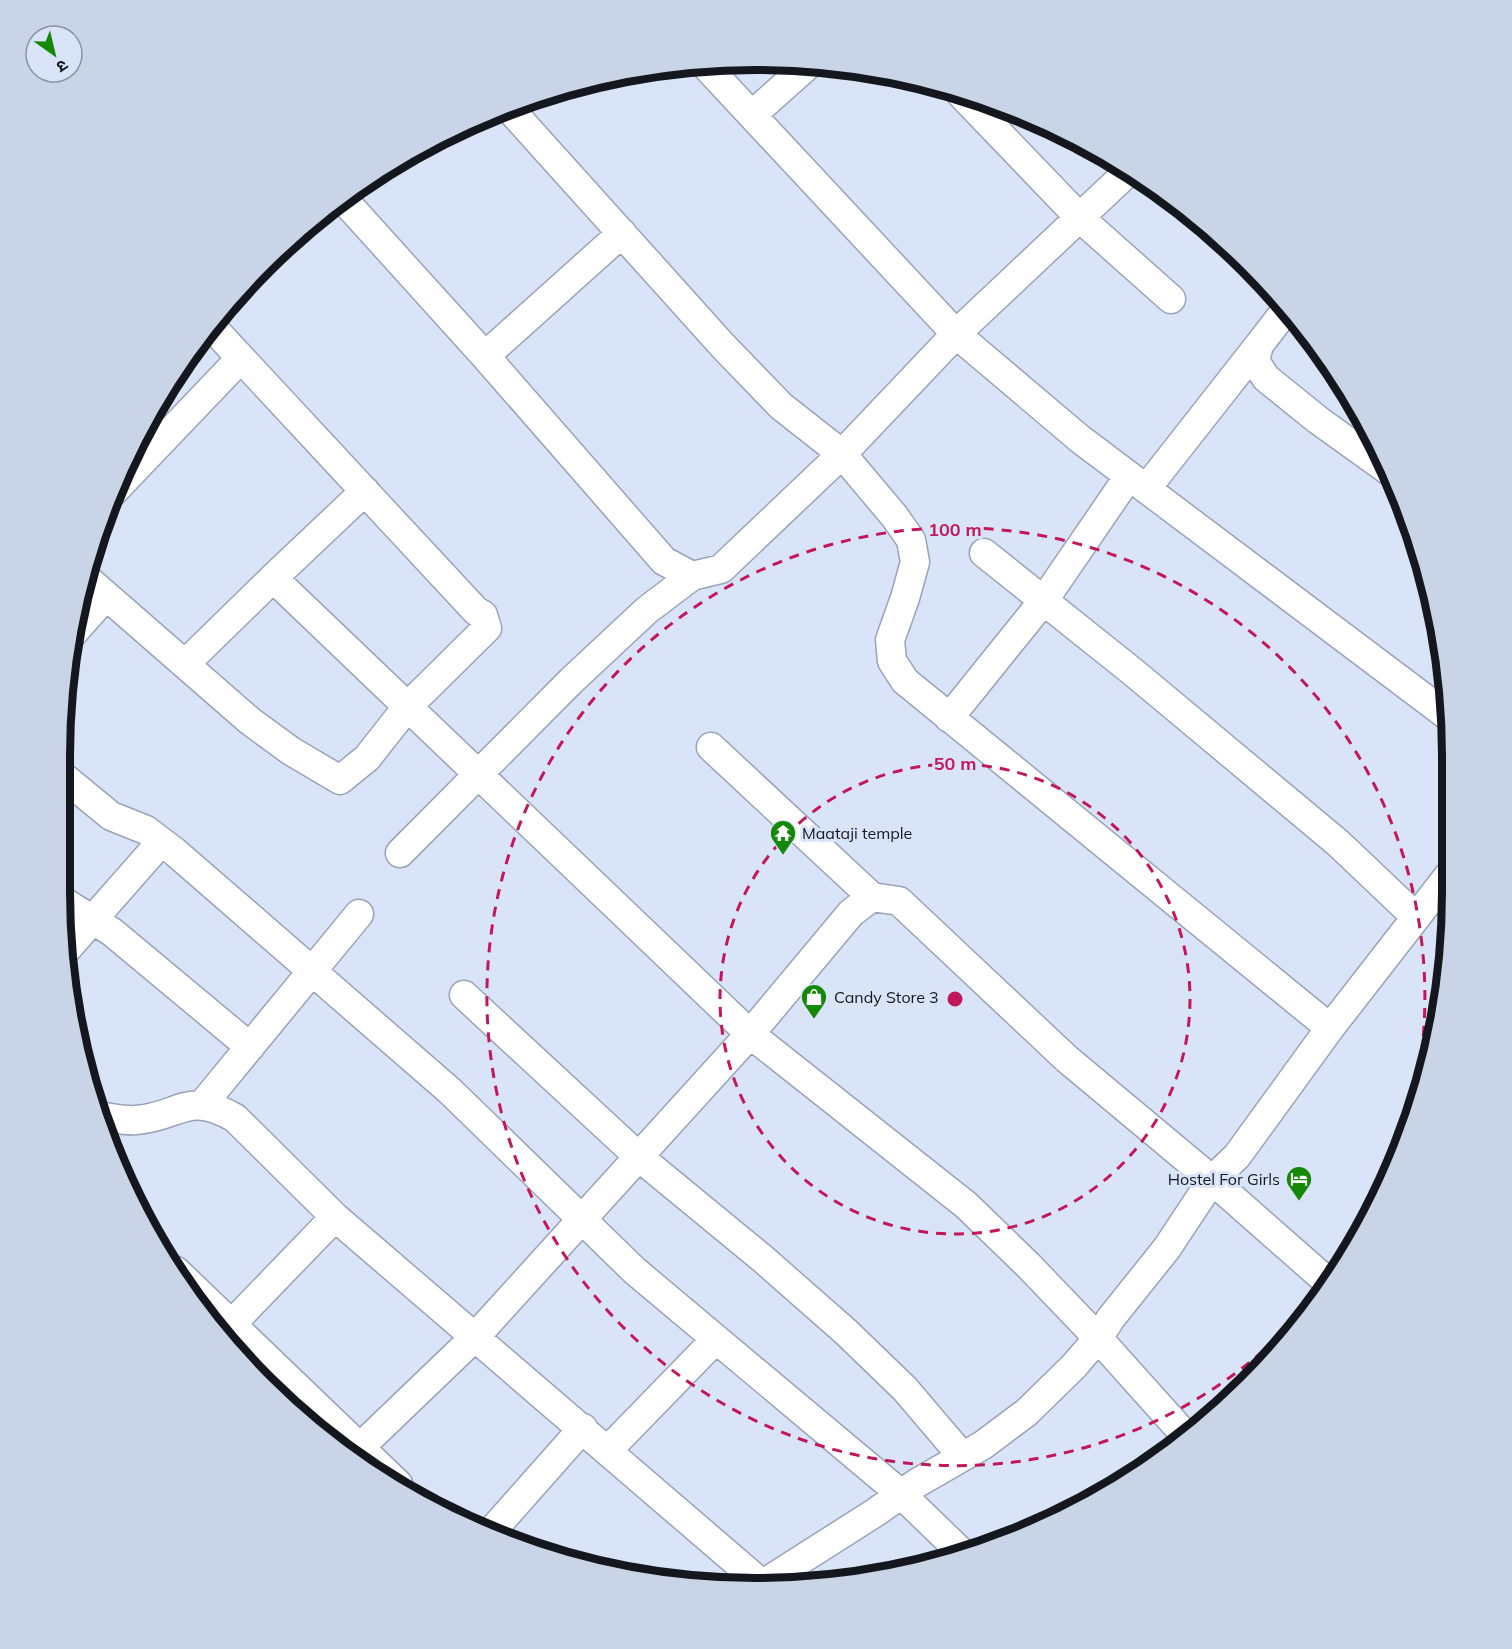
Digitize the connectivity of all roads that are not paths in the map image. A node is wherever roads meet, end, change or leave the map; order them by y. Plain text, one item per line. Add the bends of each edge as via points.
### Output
1 (712, 72) edge
2 (800, 72) edge
3 (972, 106) edge
4 (515, 115) edge
5 (752, 115) junction
6 (1123, 177) edge
7 (349, 205) edge
8 (1081, 219) junction
9 (622, 233) junction
10 (1171, 299) dead end
11 (1281, 316) edge
12 (217, 333) edge
13 (956, 334) junction
14 (1259, 345) junction
15 (485, 356) junction
16 (241, 358) junction
17 (842, 454) junction
18 (1374, 460) edge
19 (133, 471) edge
20 (1137, 483) junction
21 (365, 491) junction
22 (984, 553) dead end
23 (692, 576) junction
24 (273, 578) junction
25 (96, 587) edge
26 (1044, 600) junction
27 (89, 601) edge
28 (185, 664) junction
29 (408, 706) junction
30 (1440, 710) edge
31 (949, 718) junction
32 (711, 747) dead end
33 (479, 773) junction
34 (70, 782) edge
35 (162, 842) junction
36 (400, 853) dead end
37 (1442, 884) edge
38 (872, 897) junction
39 (71, 906) edge
40 (359, 914) dead end
41 (1416, 917) junction
42 (92, 920) junction
43 (72, 943) edge
44 (311, 972) junction
45 (464, 995) dead end
46 (1330, 1028) junction
47 (750, 1034) junction
48 (250, 1047) junction
49 (202, 1105) junction
50 (109, 1118) edge
51 (639, 1156) junction
52 (1212, 1180) junction
53 (335, 1216) junction
54 (581, 1220) junction
55 (1323, 1278) edge
56 (227, 1329) edge
57 (476, 1336) junction
58 (1098, 1338) junction
59 (716, 1339) junction
60 (237, 1340) edge
61 (583, 1428) junction
62 (1181, 1430) edge
63 (352, 1447) edge
64 (356, 1450) edge
65 (608, 1450) junction
66 (962, 1456) junction
67 (901, 1494) junction
68 (496, 1527) edge
69 (957, 1548) edge
70 (798, 1573) edge
71 (756, 1578) edge

1 - 5 street
2 - 5 street
3 - 8 street
4 - 9 street
5 - 13 street
6 - 8 street
7 - 15 street
8 - 10 street
8 - 13 street
9 - 15 street
9 - 17 street via 781,406
11 - 14 street
12 - 16 street
13 - 17 street
13 - 20 street
14 - 18 street via 1255,361 1266,378
14 - 20 street
15 - 23 street via 664,561
16 - 19 street
16 - 21 street
17 - 23 street via 721,569
17 - 31 street via 910,540 915,562 890,640 892,661 905,681
20 - 26 street
20 - 30 street
21 - 24 street
21 - 29 street via 483,615 487,628
22 - 26 street
23 - 33 street via 647,610
24 - 28 street
24 - 29 street
25 - 27 street
25 - 28 street
26 - 31 street
26 - 41 street via 1338,843
28 - 29 street via 250,721 340,780 367,758
29 - 33 street
31 - 46 street
32 - 38 street
33 - 36 street
33 - 47 street
34 - 35 street via 111,816 146,830
35 - 42 street
35 - 44 street
37 - 41 street
38 - 47 street via 851,913
38 - 52 street via 899,901 1067,1059
39 - 42 street
40 - 44 street
41 - 46 street
42 - 43 street
42 - 48 street via 112,932
44 - 48 street
44 - 54 street via 450,1090
45 - 51 street
46 - 52 street via 1237,1156
47 - 51 street
47 - 58 street via 966,1205
48 - 49 street
49 - 50 street via 136,1120
49 - 53 street via 235,1118
51 - 54 street
51 - 66 street via 846,1332 905,1389
52 - 55 street
52 - 58 street via 1167,1248
53 - 56 street
53 - 57 street
54 - 57 street
54 - 59 street
57 - 61 street
57 - 64 street
58 - 62 street
58 - 66 street via 1027,1412
59 - 65 street
59 - 67 street
60 - 63 street
61 - 65 street
61 - 68 street
65 - 71 street
66 - 67 street
67 - 69 street
67 - 70 street

